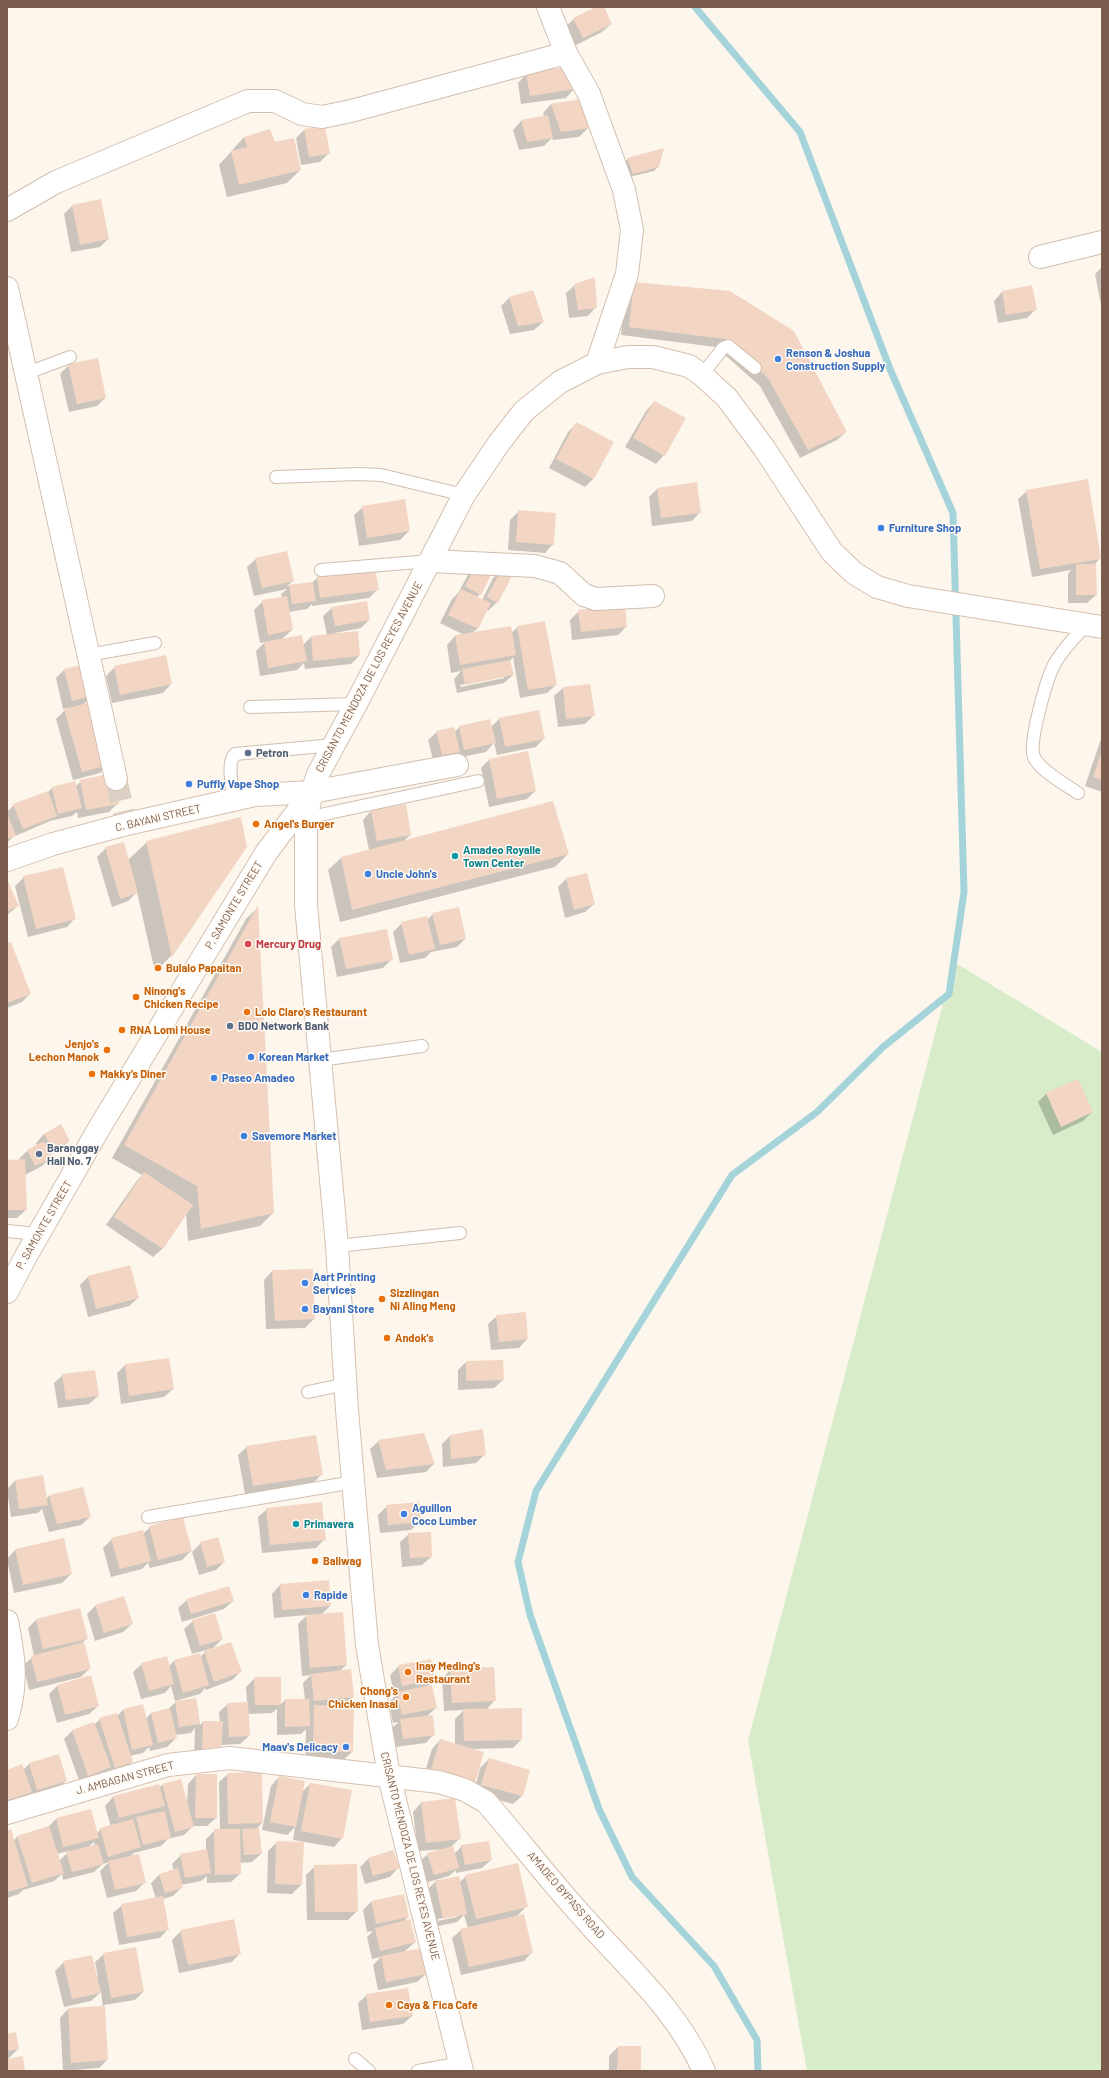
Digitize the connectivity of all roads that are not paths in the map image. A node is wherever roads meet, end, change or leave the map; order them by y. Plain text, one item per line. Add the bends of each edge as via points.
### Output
1 (548, 7) edge
2 (566, 53) junction
3 (7, 210) edge
4 (1102, 242) edge
5 (1040, 257) dead end
6 (7, 288) edge
7 (10, 312) edge
8 (70, 357) dead end
9 (597, 363) junction
10 (755, 368) dead end
11 (26, 373) junction
12 (702, 375) junction
13 (276, 477) dead end
14 (464, 496) junction
15 (430, 561) junction
16 (321, 570) dead end
17 (653, 596) dead end
18 (1094, 626) edge
19 (156, 643) dead end
20 (88, 655) junction
21 (356, 704) junction
22 (250, 707) dead end
23 (334, 744) junction
24 (457, 765) dead end
25 (116, 779) tunnel mouth
26 (478, 781) dead end
27 (312, 792) junction
28 (1078, 793) dead end
29 (234, 800) junction
30 (306, 818) junction
31 (7, 860) edge
32 (422, 1046) dead end
33 (320, 1060) junction
34 (7, 1231) edge
35 (460, 1233) dead end
36 (38, 1234) junction
37 (336, 1246) junction
38 (7, 1292) edge
39 (346, 1384) junction
40 (308, 1392) dead end
41 (354, 1482) junction
42 (148, 1517) dead end
43 (7, 1621) edge
44 (7, 1719) edge
45 (389, 1776) junction
46 (7, 1813) edge
47 (355, 2059) dead end
48 (462, 2067) edge
49 (369, 2071) edge
50 (418, 2071) edge
51 (704, 2071) edge

1 - 2 street
2 - 3 street via 351,111 322,116 302,114 275,101 248,101 56,182
2 - 9 street via 589,94 601,126 624,190 632,230 627,274
4 - 5 street
6 - 7 street
7 - 11 street
8 - 11 lane
9 - 12 street, CRISANTO MENDOZA DE LOS REYES AVENUE via 628,357 653,357 688,366
9 - 14 street, CRISANTO MENDOZA DE LOS REYES AVENUE via 560,382 524,411
10 - 12 lane via 728,346 723,348
11 - 20 street
12 - 18 street, CRISANTO MENDOZA DE LOS REYES AVENUE via 727,398 832,552 854,573 877,587 908,596
13 - 14 lane via 381,475
14 - 15 street, CRISANTO MENDOZA DE LOS REYES AVENUE
15 - 16 lane
15 - 17 street via 535,566 560,573 584,595 596,599
15 - 21 street, CRISANTO MENDOZA DE LOS REYES AVENUE
18 - 28 lane via 1063,651 1054,665 1040,706 1032,744 1034,758 1041,767
19 - 20 lane
20 - 25 street
21 - 22 lane
21 - 23 street, CRISANTO MENDOZA DE LOS REYES AVENUE
23 - 27 street, CRISANTO MENDOZA DE LOS REYES AVENUE via 318,774
23 - 29 lane via 236,754 230,765
24 - 27 street, C. BAYANI STREET
26 - 30 lane
27 - 29 street, C. BAYANI STREET via 255,795
27 - 30 street, CRISANTO MENDOZA DE LOS REYES AVENUE
27 - 36 street, P. SAMONTE STREET via 262,860
29 - 31 street, C. BAYANI STREET via 125,819
30 - 33 street, CRISANTO MENDOZA DE LOS REYES AVENUE via 306,905
32 - 33 lane
33 - 37 street, CRISANTO MENDOZA DE LOS REYES AVENUE
34 - 36 lane
35 - 37 lane
36 - 38 street, P. SAMONTE STREET
37 - 39 street, CRISANTO MENDOZA DE LOS REYES AVENUE
39 - 40 lane
39 - 41 street, CRISANTO MENDOZA DE LOS REYES AVENUE
41 - 42 lane
41 - 45 street, CRISANTO MENDOZA DE LOS REYES AVENUE via 367,1645
43 - 44 street via 15,1661 13,1700
45 - 46 street, J. AMBAGAN STREET via 230,1758 168,1765
45 - 48 street, CRISANTO MENDOZA DE LOS REYES AVENUE
45 - 51 street, AMADEO BYPASS ROAD via 439,1782 465,1790 486,1802 584,1918 668,2011 695,2050
47 - 49 lane
48 - 50 lane

